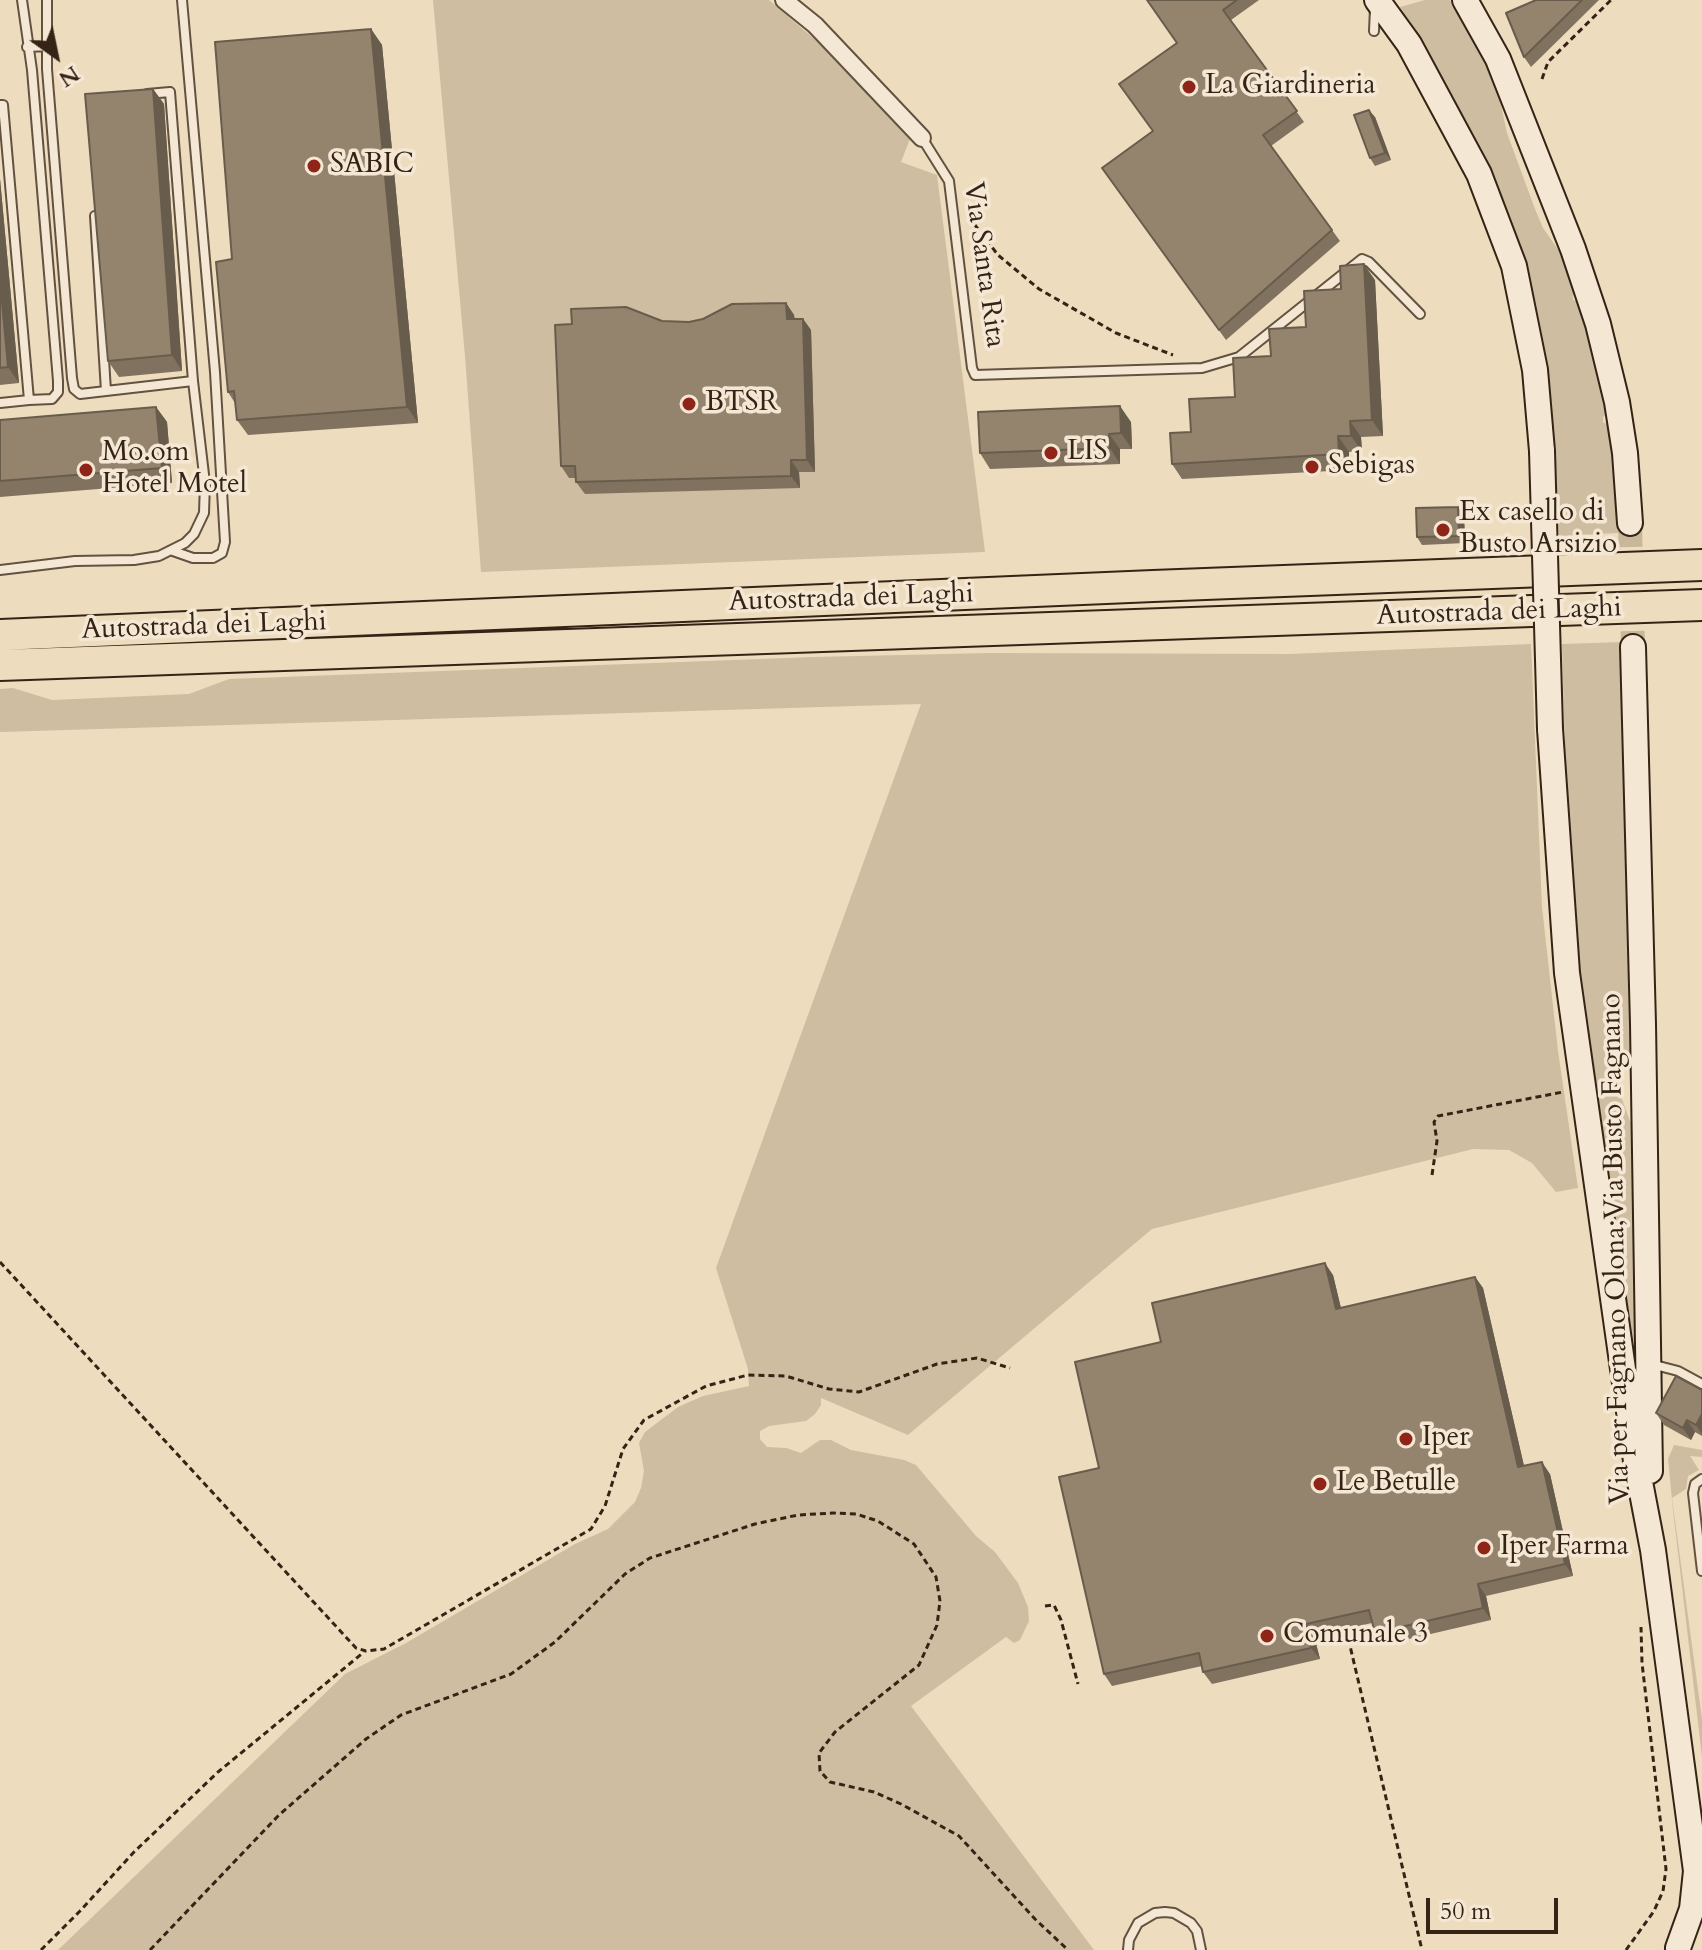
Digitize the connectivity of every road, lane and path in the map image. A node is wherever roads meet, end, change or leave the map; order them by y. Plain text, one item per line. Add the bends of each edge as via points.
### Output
1 (22, 0) edge
2 (47, 0) edge
3 (182, 0) edge
4 (784, 0) edge
5 (1376, 0) edge
6 (1465, 0) edge
7 (1611, 0) edge
8 (1374, 31) dead end
9 (49, 46) junction
10 (27, 47) junction
11 (1542, 79) dead end
12 (142, 94) edge
13 (0, 105) edge
14 (922, 138) joint
15 (949, 181) junction
16 (94, 204) edge
17 (1420, 314) dead end
18 (1202, 368) junction
19 (193, 381) junction
20 (106, 391) junction
21 (29, 400) junction
22 (0, 403) edge
23 (1630, 523) tunnel mouth
24 (173, 551) junction
25 (1702, 565) edge
26 (0, 570) edge
27 (1702, 605) edge
28 (0, 635) edge
29 (1633, 647) tunnel mouth
30 (0, 665) edge
31 (1564, 1092) dead end
32 (1432, 1175) dead end
33 (0, 1262) edge
34 (1648, 1363) junction
35 (1010, 1368) dead end
36 (1702, 1384) edge
37 (1702, 1479) edge
38 (1653, 1550) junction
39 (1702, 1571) edge
40 (1045, 1606) dead end
41 (1346, 1629) edge
42 (366, 1651) junction
43 (1078, 1684) dead end
44 (1699, 1877) edge
45 (1702, 1936) edge
46 (1678, 1949) edge
47 (41, 1950) edge
48 (150, 1950) edge
49 (1068, 1950) edge
50 (1128, 1950) edge
51 (1201, 1950) edge
52 (1422, 1950) edge

1 - 10 lane
2 - 9 lane
3 - 24 lane via 225,542 222,553 213,558
4 - 14 street, Via Santa Rita via 815,25
5 - 8 lane
5 - 38 main road, Via per Fagnano Olona;Via Busto Fagnano, bridge via 1409,44 1479,174 1514,266 1535,370 1550,729 1567,973
6 - 23 main road via 1498,59 1598,324 1617,402
7 - 11 path via 1548,62
9 - 10 lane
9 - 20 lane via 74,389 80,394
10 - 21 lane via 58,392 52,399
12 - 19 lane via 170,92
13 - 21 lane
14 - 15 lane, Via Santa Rita
15 - 18 path via 969,220 998,255 1039,289 1116,333
15 - 18 lane, Via Santa Rita via 975,375
16 - 20 lane
17 - 18 lane via 1362,259 1239,357
19 - 20 lane
19 - 24 lane via 206,502 194,534
21 - 22 lane
24 - 26 lane via 134,560
25 - 28 highway, Autostrada dei Laghi
27 - 30 highway, Autostrada dei Laghi
29 - 34 main road, Via per Fagnano Olona;Via Busto Fagnano
31 - 32 path via 1438,1116
33 - 42 path via 356,1648
34 - 36 lane
34 - 38 main road, Via per Fagnano Olona;Via Busto Fagnano
35 - 42 path via 977,1358 937,1364 859,1392 786,1376 748,1375 706,1386 644,1420 623,1449 605,1506 591,1529 384,1649
37 - 39 lane via 1693,1493
38 - 44 main road
40 - 43 path via 1054,1605 1061,1620
41 - 52 path
42 - 47 path via 218,1772
44 - 46 main road
45 - 46 main road
48 - 49 path via 279,1815 401,1715 511,1674 650,1558 755,1524 833,1513 878,1521 914,1544 936,1577 940,1601 937,1625 919,1665 835,1732 819,1753 820,1771 830,1782 874,1792 959,1836
50 - 51 lane via 1138,1923 1165,1912 1191,1923

